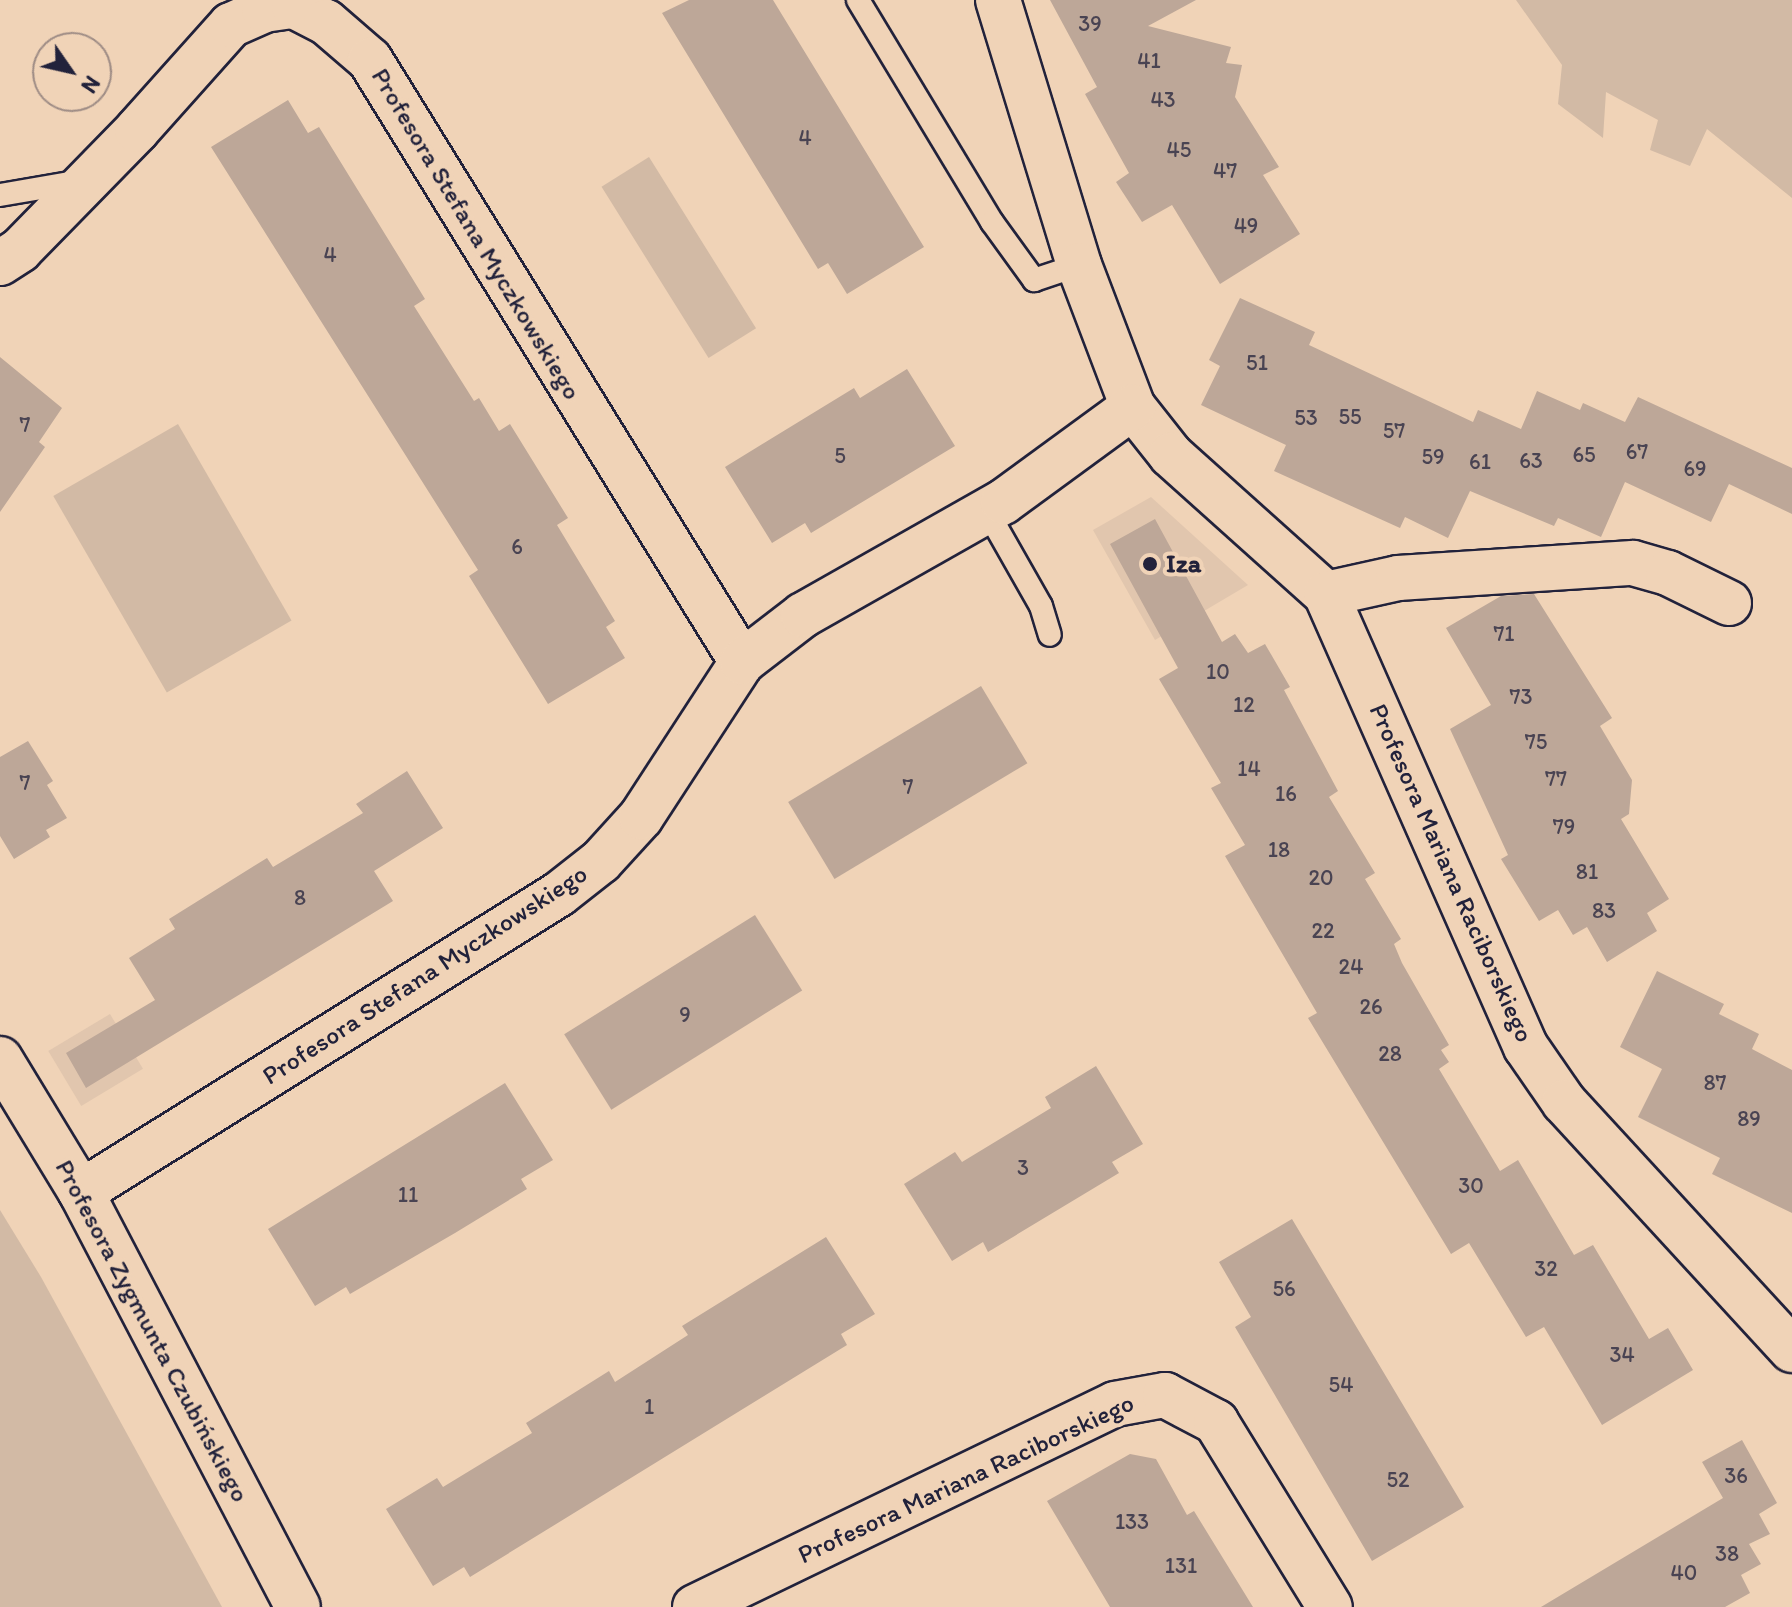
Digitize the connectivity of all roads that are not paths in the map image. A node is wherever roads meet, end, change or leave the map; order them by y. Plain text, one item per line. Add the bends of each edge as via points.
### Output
1 (858, 0) edge
2 (998, 0) edge
3 (86, 180) junction
4 (0, 195) edge
5 (0, 263) edge
6 (1079, 265) junction
7 (1133, 407) junction
8 (987, 511) junction
9 (1326, 594) junction
10 (1729, 603) dead end
11 (1050, 635) dead end
12 (742, 662) junction
13 (0, 1059) edge
14 (81, 1192) junction
15 (1792, 1350) edge
16 (298, 1607) edge
17 (695, 1607) edge
18 (1330, 1607) edge

1 - 6 lane via 992,222 1034,280
2 - 6 street, Profesora Mariana Raciborskiego
3 - 4 lane
3 - 5 street, Profesora Stefana Myczkowskiego
3 - 12 street, Profesora Stefana Myczkowskiego via 231,25 264,10 294,6 326,22 370,60
6 - 7 street, Profesora Mariana Raciborskiego
7 - 8 street, Profesora Stefana Myczkowskiego
7 - 9 street, Profesora Mariana Raciborskiego via 1171,455
8 - 11 lane via 1041,606
8 - 12 street, Profesora Stefana Myczkowskiego via 803,615
9 - 10 street via 1398,578 1633,563
9 - 15 street, Profesora Mariana Raciborskiego via 1526,1047 1564,1102
12 - 14 street, Profesora Stefana Myczkowskiego via 641,817 601,861 559,894
13 - 14 street, Profesora Zygmunta Czubińskiego
14 - 16 street, Profesora Zygmunta Czubińskiego
17 - 18 street, Profesora Mariana Raciborskiego via 1115,1404 1165,1395 1216,1422

